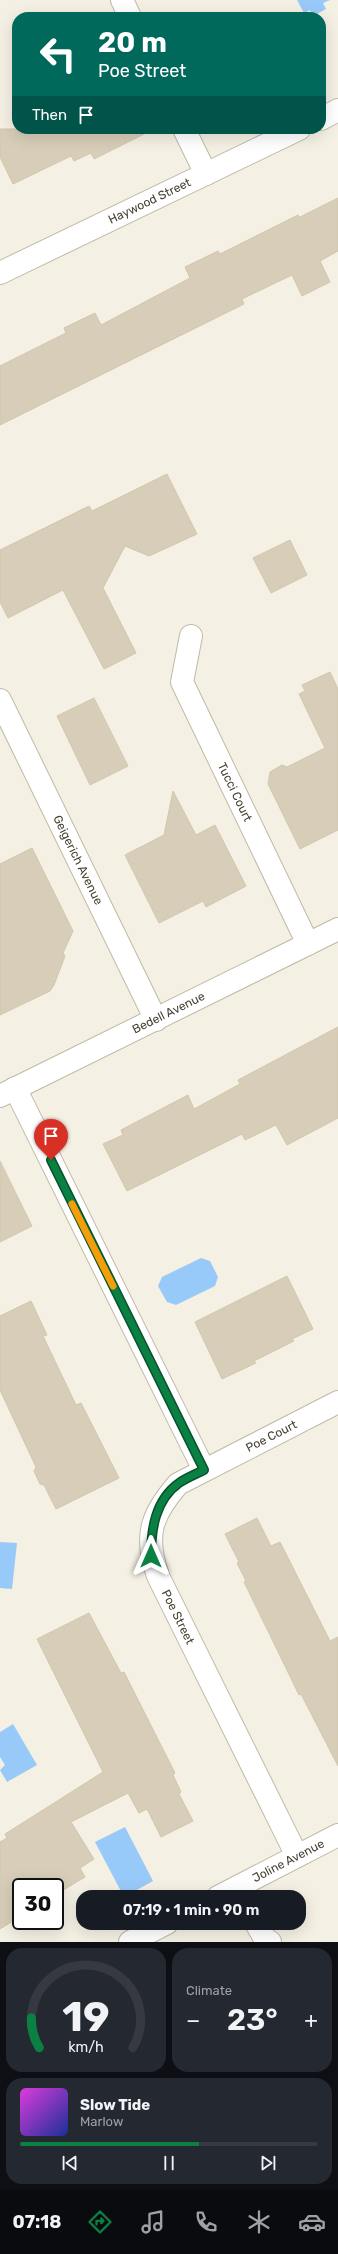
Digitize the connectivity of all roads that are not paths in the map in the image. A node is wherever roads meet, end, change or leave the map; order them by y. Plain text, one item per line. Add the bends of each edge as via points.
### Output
1 (122, 0) edge
2 (128, 12) edge
3 (338, 110) edge
4 (326, 116) edge
5 (186, 134) edge
6 (289, 134) edge
7 (206, 174) junction
8 (0, 273) edge
9 (191, 636) dead end
10 (0, 700) edge
11 (338, 929) edge
12 (308, 944) junction
13 (156, 1020) junction
14 (7, 1092) edge
15 (338, 1402) edge
16 (204, 1470) junction
17 (338, 1835) edge
18 (297, 1856) junction
19 (239, 1890) edge
20 (153, 1930) edge
21 (260, 1930) edge
22 (130, 1942) edge
23 (270, 1942) edge

1 - 2 street
3 - 4 street
5 - 7 street
6 - 7 street, Haywood Street
7 - 8 street, Haywood Street
9 - 12 street, Tucci Court via 182,682
10 - 13 street, Geigerich Avenue
11 - 12 street, Bedell Avenue
12 - 13 street, Bedell Avenue
13 - 14 street, Bedell Avenue
14 - 16 street
15 - 16 street, Poe Court
16 - 18 street, Poe Street via 178,1484 160,1504 151,1530 151,1556 158,1576
17 - 18 street, Joline Avenue
18 - 19 street, Joline Avenue
20 - 22 street
21 - 23 street

